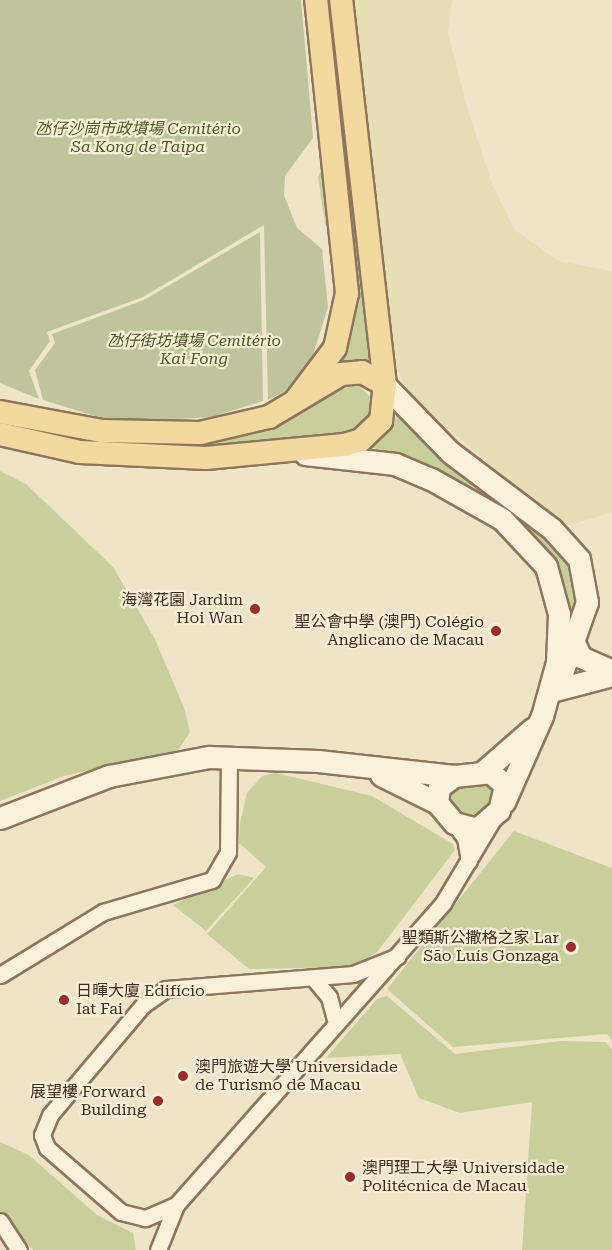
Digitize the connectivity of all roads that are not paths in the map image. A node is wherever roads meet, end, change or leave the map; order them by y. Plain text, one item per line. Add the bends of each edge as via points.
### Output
1 (316, 0) edge
2 (341, 0) edge
3 (385, 385) junction
4 (295, 401) junction
5 (0, 412) edge
6 (0, 434) edge
7 (288, 452) junction
8 (511, 498) junction
9 (501, 519) junction
10 (552, 578) junction
11 (573, 648) junction
12 (612, 673) edge
13 (551, 692) junction
14 (542, 716) junction
15 (229, 757) junction
16 (364, 767) junction
17 (484, 771) junction
18 (454, 776) junction
19 (437, 803) junction
20 (499, 809) junction
21 (0, 819) edge
22 (454, 823) junction
23 (469, 861) junction
24 (398, 956) junction
25 (0, 975) edge
26 (314, 979) junction
27 (336, 1023) junction
28 (176, 1205) junction
29 (0, 1221) edge
30 (19, 1250) edge
31 (158, 1250) edge

1 - 4 main road via 347,293 334,348
2 - 3 main road
3 - 4 main road via 353,372
3 - 7 main road via 381,421 361,440
3 - 8 street via 450,452
4 - 5 main road via 255,423 200,433 102,431
6 - 7 main road via 80,452 142,457
7 - 9 street via 395,464
8 - 9 street via 499,505
8 - 11 street via 579,559 588,590
9 - 10 street via 537,552
10 - 11 street
10 - 13 street via 560,634
11 - 12 street
11 - 13 street
12 - 13 street
13 - 14 street
14 - 17 street
14 - 20 street
15 - 16 street
15 - 21 street via 109,776
15 - 25 street via 228,852 212,880 103,912
16 - 18 street
16 - 19 street
17 - 18 street
17 - 20 street via 500,778
18 - 19 street via 439,787
19 - 22 street
20 - 22 street via 477,829
20 - 23 street
22 - 23 street via 465,838
23 - 24 street via 443,903
24 - 26 street via 353,974
24 - 27 street
26 - 27 street via 329,997
26 - 28 street via 155,994 42,1128 47,1148 120,1212 145,1218
27 - 28 street
28 - 31 street
29 - 30 street

